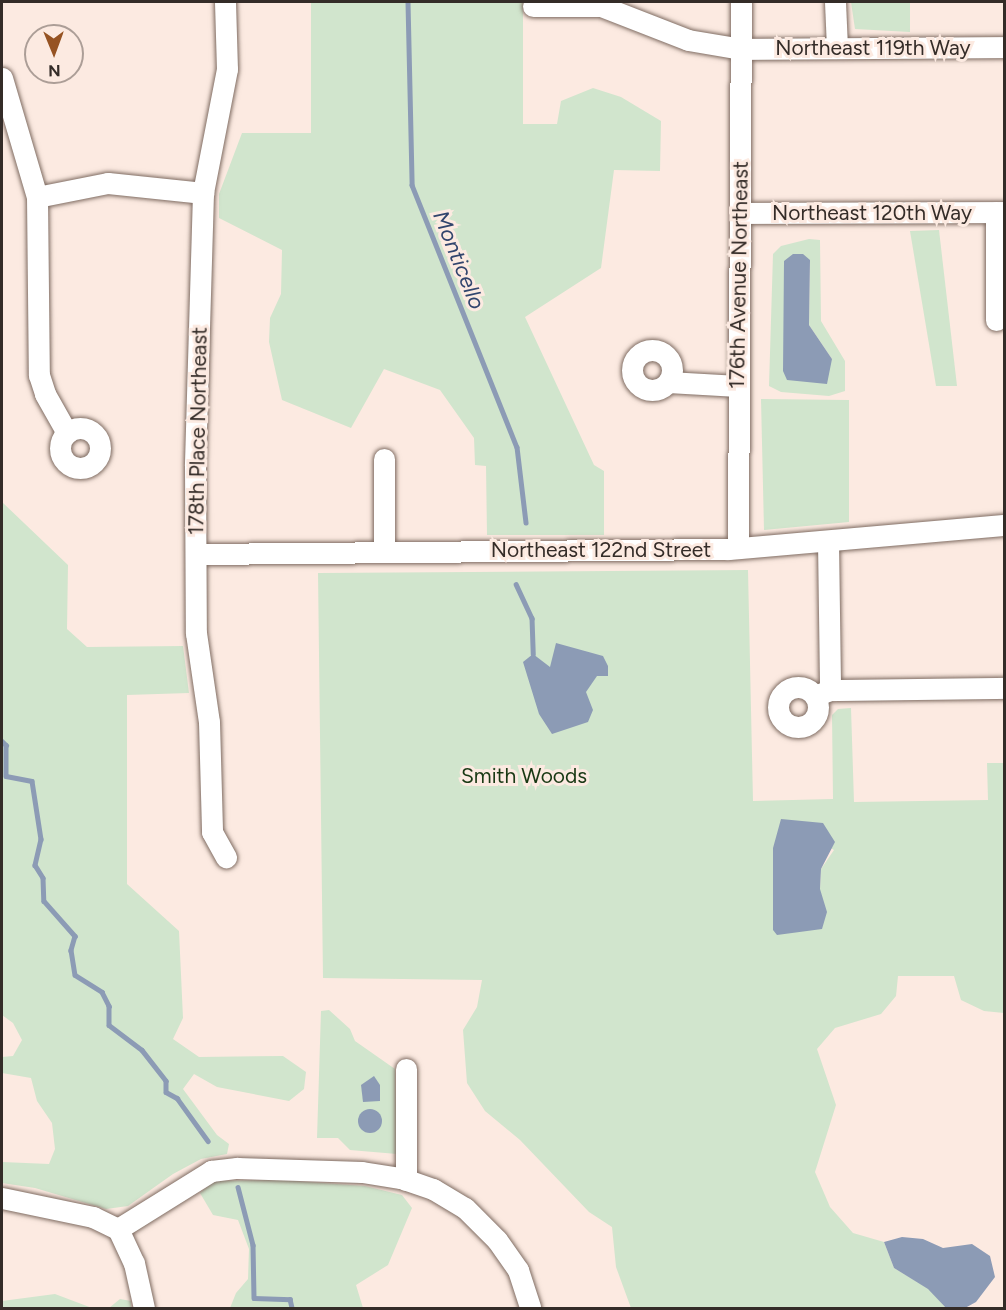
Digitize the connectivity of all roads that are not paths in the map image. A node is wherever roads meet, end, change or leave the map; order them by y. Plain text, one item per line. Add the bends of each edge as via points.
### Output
1 (225, 2) edge
2 (741, 2) edge
3 (835, 2) edge
4 (533, 6) dead end
5 (1005, 47) edge
6 (837, 48) junction
7 (742, 49) junction
8 (2, 78) edge
9 (203, 192) junction
10 (37, 197) junction
11 (1000, 212) edge
12 (740, 213) junction
13 (996, 320) dead end
14 (668, 382) dead end
15 (738, 386) junction
16 (67, 433) dead end
17 (384, 459) dead end
18 (1005, 525) edge
19 (828, 541) junction
20 (738, 548) junction
21 (384, 552) junction
22 (196, 554) junction
23 (1005, 688) edge
24 (226, 857) dead end
25 (406, 1069) dead end
26 (406, 1180) junction
27 (2, 1197) edge
28 (118, 1229) junction
29 (144, 1308) edge
30 (530, 1308) edge

1 - 9 street, 178th Place Northeast via 227,69
2 - 7 street, 176th Avenue Northeast
3 - 6 street
4 - 7 street, Northeast 119th Way via 601,6 688,40
5 - 6 street, Northeast 119th Way
6 - 7 street, Northeast 119th Way
7 - 12 street, 176th Avenue Northeast
8 - 10 street
9 - 10 street via 108,183
9 - 22 street, 178th Place Northeast
10 - 16 street via 39,375
11 - 12 street, Northeast 120th Way
11 - 13 street
12 - 15 street, 176th Avenue Northeast
14 - 15 street
15 - 20 street, 176th Avenue Northeast
17 - 21 street
18 - 19 street, Northeast 122nd Street
19 - 20 street, Northeast 122nd Street
19 - 23 street via 823,693
20 - 21 street, Northeast 122nd Street
21 - 22 street, Northeast 122nd Street
22 - 24 street, 178th Place Northeast via 196,633 209,722 212,832
25 - 26 street
26 - 28 street via 362,1172 237,1168 211,1171
26 - 30 street via 465,1208 497,1240 518,1270
27 - 28 street via 93,1217
28 - 29 street via 134,1263

